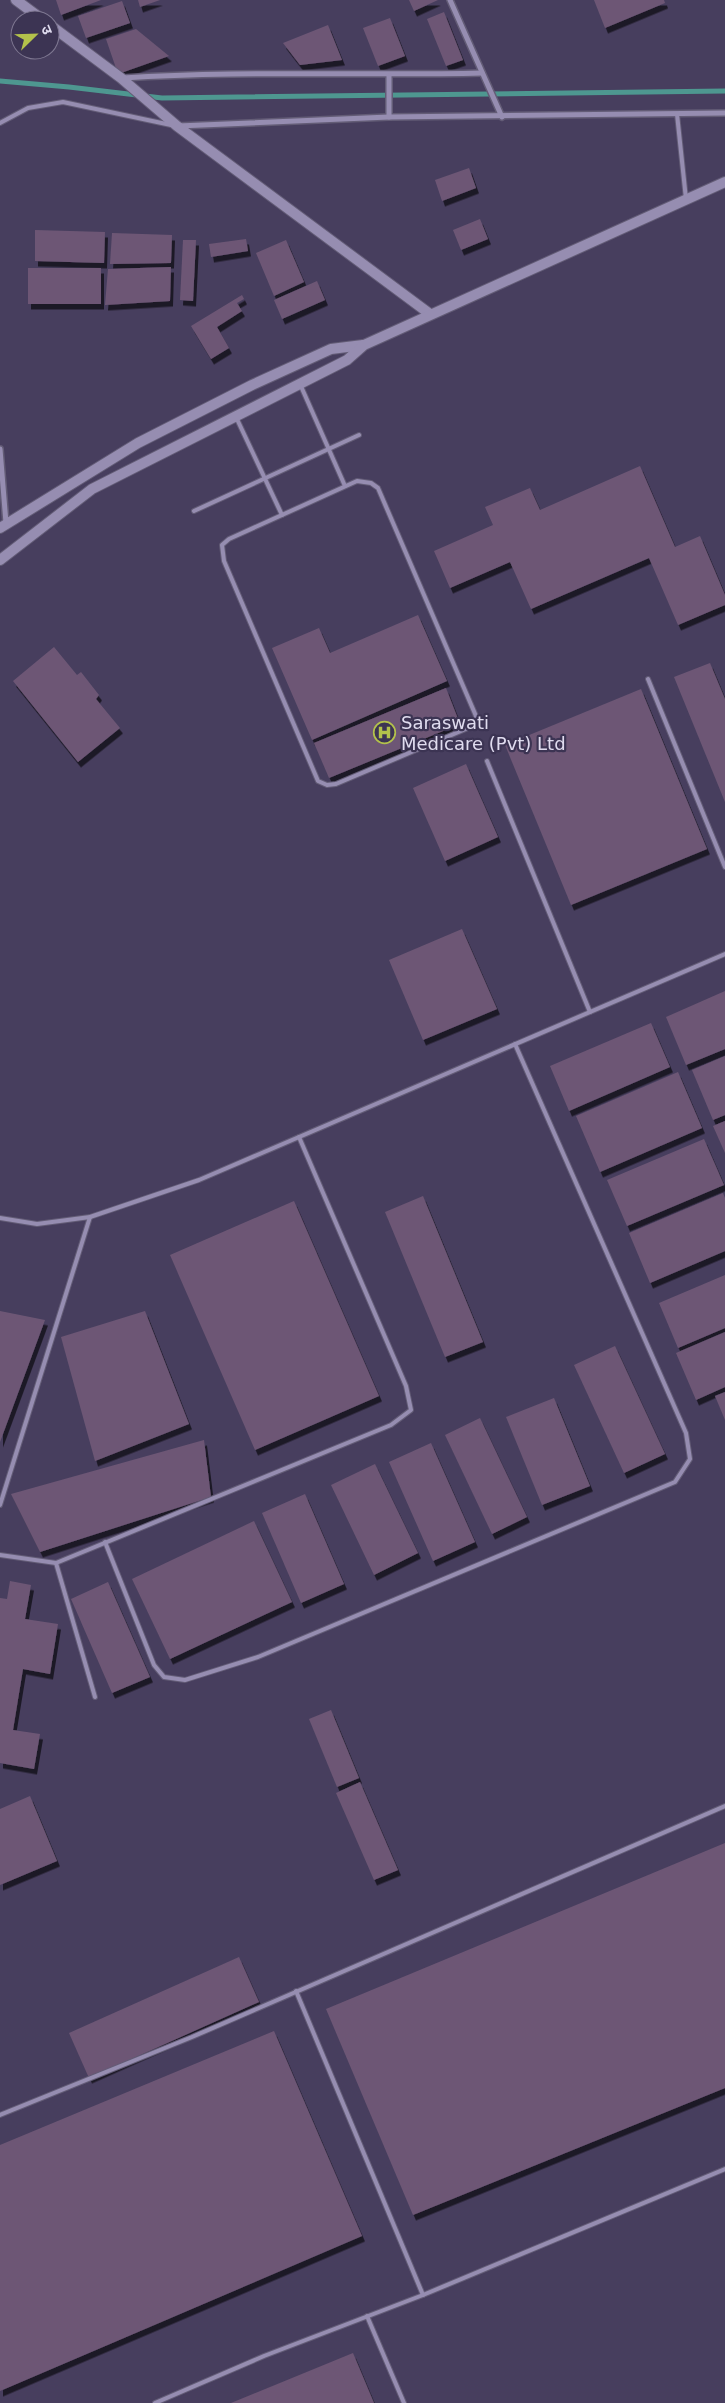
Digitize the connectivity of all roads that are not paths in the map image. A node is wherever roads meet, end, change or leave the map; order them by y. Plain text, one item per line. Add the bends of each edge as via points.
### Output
1 (16, 0) edge
2 (450, 0) edge
3 (30, 10) edge
4 (60, 32) edge
5 (482, 73) junction
6 (389, 76) junction
7 (121, 78) junction
8 (725, 113) edge
9 (677, 114) junction
10 (389, 117) junction
11 (502, 117) junction
12 (0, 123) edge
13 (177, 126) junction
14 (725, 182) edge
15 (686, 199) junction
16 (430, 314) junction
17 (364, 345) junction
18 (300, 384) junction
19 (236, 417) junction
20 (359, 435) dead end
21 (0, 449) edge
22 (329, 449) junction
23 (265, 478) junction
24 (345, 486) junction
25 (194, 511) dead end
26 (282, 515) junction
27 (3, 526) edge
28 (0, 560) edge
29 (648, 679) dead end
30 (487, 760) dead end
31 (725, 867) edge
32 (725, 954) edge
33 (590, 1012) junction
34 (515, 1044) junction
35 (299, 1137) junction
36 (90, 1217) junction
37 (0, 1218) edge
38 (0, 1505) edge
39 (105, 1542) junction
40 (0, 1555) edge
41 (56, 1563) junction
42 (95, 1697) dead end
43 (725, 1806) edge
44 (296, 1991) junction
45 (0, 2115) edge
46 (725, 2169) edge
47 (423, 2295) junction
48 (367, 2316) junction
49 (155, 2403) edge
50 (404, 2403) edge

1 - 3 street
2 - 5 street
4 - 7 street
5 - 6 street
5 - 11 street
6 - 7 street via 189,73
6 - 10 street
7 - 13 street
8 - 9 street
9 - 11 street
9 - 15 lane
10 - 11 street
10 - 13 street
12 - 13 lane via 28,108 63,102
13 - 16 street
14 - 15 street
15 - 16 street
16 - 17 street
17 - 18 street via 347,360
17 - 27 street via 331,349 252,385 138,443
18 - 19 street
18 - 22 lane
19 - 23 lane
19 - 28 street via 92,489
20 - 22 lane
21 - 27 street
22 - 23 lane
22 - 24 lane
23 - 25 lane
23 - 26 lane
24 - 26 lane
24 - 26 lane via 357,480 378,488 476,716 475,724 468,728 336,784 326,785 318,781 221,552 228,539
29 - 31 lane
30 - 33 lane
32 - 33 lane
33 - 34 lane
34 - 35 lane
34 - 39 lane via 686,1433 690,1459 675,1482 258,1657 185,1680 164,1678 154,1664
35 - 36 lane via 199,1180
35 - 39 lane via 406,1386 411,1410 391,1425
36 - 37 lane via 37,1224
36 - 38 lane
39 - 41 lane
40 - 41 lane
41 - 42 lane
43 - 44 lane
44 - 45 lane
44 - 47 lane
46 - 47 lane
47 - 48 lane
48 - 49 lane
48 - 50 lane

